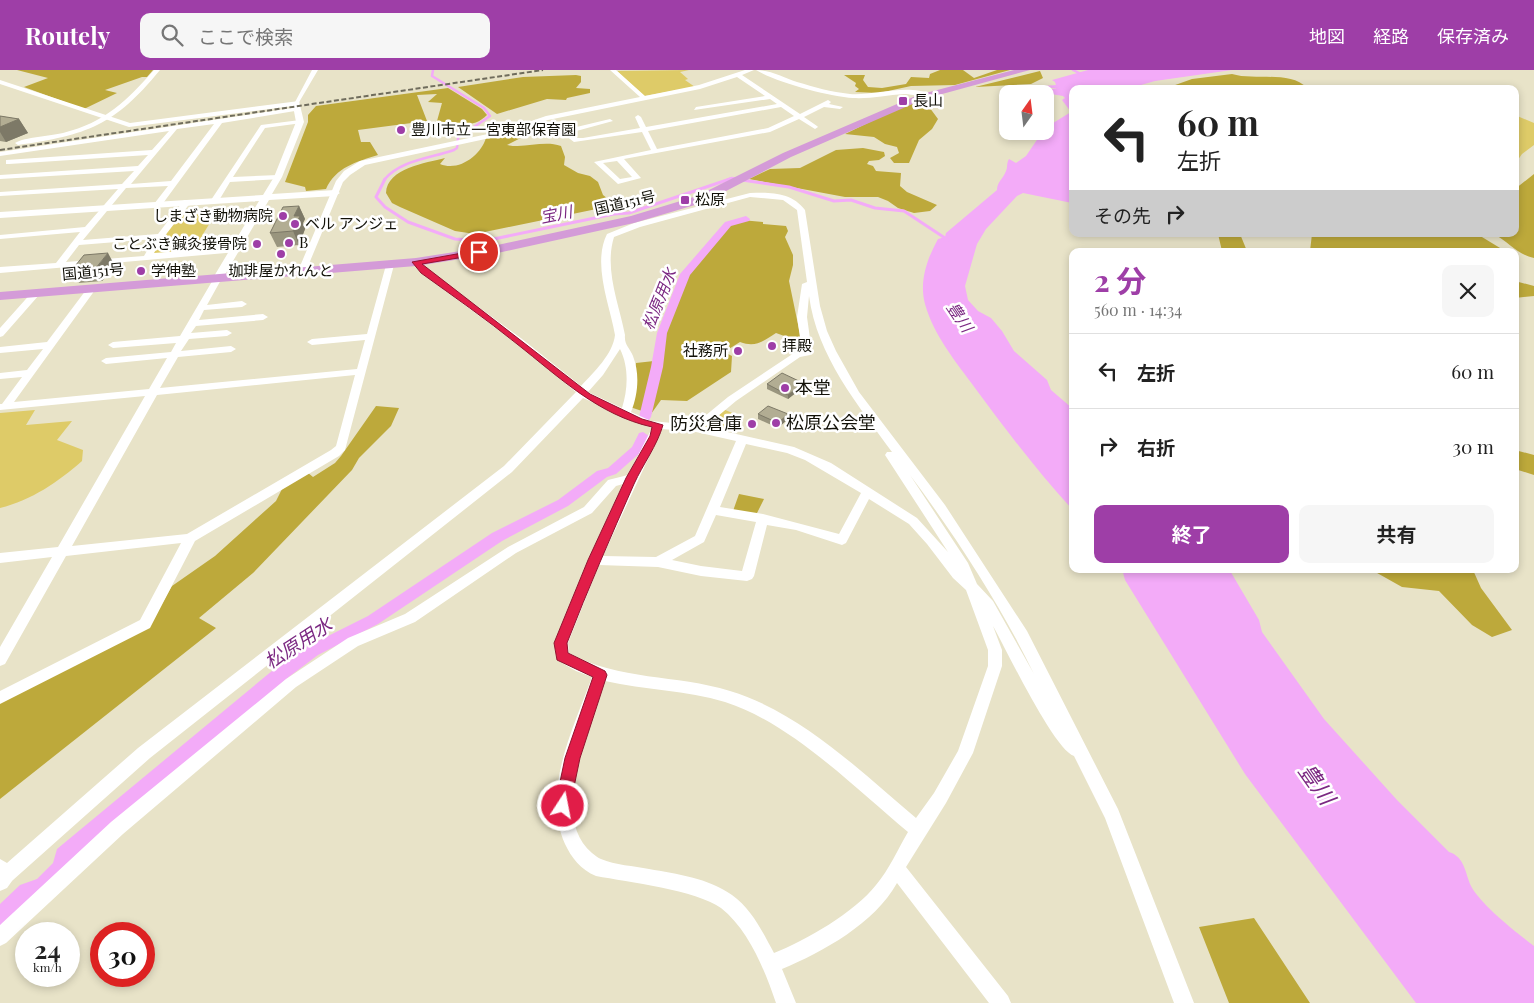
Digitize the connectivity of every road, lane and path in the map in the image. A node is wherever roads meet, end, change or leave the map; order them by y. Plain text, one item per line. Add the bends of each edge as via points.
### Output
1 (158, 70) edge
2 (315, 70) edge
3 (613, 70) edge
4 (751, 70) edge
5 (759, 70) edge
6 (1025, 70) edge
7 (738, 74) junction
8 (0, 82) edge
9 (686, 90) junction
10 (927, 95) junction
11 (643, 97) junction
12 (772, 97) junction
13 (693, 103) junction
14 (783, 105) junction
15 (297, 106) junction
16 (597, 106) junction
17 (840, 108) dead end
18 (532, 111) dead end
19 (638, 117) dead end
20 (802, 117) junction
21 (107, 119) junction
22 (542, 119) junction
23 (699, 120) junction
24 (610, 121) junction
25 (219, 122) junction
26 (300, 122) junction
27 (815, 127) dead end
28 (174, 129) junction
29 (645, 130) junction
30 (612, 136) junction
31 (0, 146) edge
32 (22, 151) junction
33 (155, 152) junction
34 (656, 152) junction
35 (0, 154) edge
36 (619, 158) junction
37 (9, 162) junction
38 (142, 168) junction
39 (0, 170) edge
40 (65, 173) junction
41 (0, 177) edge
42 (278, 177) junction
43 (227, 180) junction
44 (174, 183) junction
45 (126, 186) junction
46 (722, 189) junction
47 (48, 191) junction
48 (335, 193) junction
49 (0, 194) edge
50 (267, 196) junction
51 (741, 197) junction
52 (215, 200) junction
53 (187, 202) junction
54 (158, 204) junction
55 (108, 208) junction
56 (0, 215) edge
57 (87, 230) junction
58 (160, 236) junction
59 (0, 237) edge
60 (78, 243) junction
61 (234, 250) junction
62 (154, 256) dead end
63 (416, 262) junction
64 (60, 265) junction
65 (390, 265) junction
66 (0, 270) edge
67 (302, 271) junction
68 (218, 278) junction
69 (811, 278) junction
70 (92, 288) junction
71 (36, 293) junction
72 (0, 296) edge
73 (242, 304) dead end
74 (201, 308) junction
75 (263, 317) dead end
76 (192, 323) junction
77 (227, 333) dead end
78 (0, 334) edge
79 (369, 337) junction
80 (184, 338) junction
81 (312, 342) dead end
82 (619, 343) junction
83 (50, 345) junction
84 (113, 345) dead end
85 (231, 349) dead end
86 (0, 350) edge
87 (175, 354) junction
88 (106, 361) dead end
89 (359, 372) junction
90 (30, 373) junction
91 (0, 376) edge
92 (153, 392) junction
93 (582, 392) junction
94 (3, 406) edge
95 (624, 413) junction
96 (658, 425) junction
97 (696, 429) junction
98 (742, 440) junction
99 (888, 440) junction
100 (631, 478) junction
101 (867, 492) junction
102 (713, 510) junction
103 (762, 518) junction
104 (190, 538) junction
105 (62, 551) junction
106 (0, 558) edge
107 (594, 560) junction
108 (658, 562) junction
109 (970, 586) junction
110 (0, 660) edge
111 (600, 675) junction
112 (0, 698) edge
113 (1082, 755) junction
114 (918, 830) junction
115 (897, 869) junction
116 (2, 874) edge
117 (0, 937) edge
118 (770, 964) junction
119 (786, 1003) edge
120 (1001, 1003) edge
121 (1184, 1003) edge

1 - 21 street
2 - 15 street
3 - 11 street
4 - 7 street
5 - 10 street via 844,95 906,92
6 - 10 highway, 国道151号
7 - 9 street
7 - 12 street
8 - 21 street
9 - 11 street
9 - 13 street
10 - 46 highway, 国道151号 via 786,155
11 - 16 street
12 - 13 street
12 - 14 street
13 - 23 street
14 - 20 street
14 - 23 street
15 - 21 street via 139,125 125,125
15 - 25 street
15 - 26 street
16 - 22 street
16 - 24 street
17 - 20 street via 826,104
18 - 22 street
19 - 29 street
20 - 27 street
20 - 34 street via 770,130
21 - 31 street via 56,136
22 - 48 street via 513,130 363,163 344,176
23 - 29 street
24 - 30 street
24 - 30 street via 560,131 574,140
25 - 28 street
25 - 44 street
26 - 42 street
26 - 43 street via 263,126
28 - 32 street
28 - 33 street
29 - 30 street
29 - 34 street
32 - 35 street
32 - 37 street
33 - 37 street
33 - 38 street
34 - 36 street
36 - 36 street via 598,162 599,166 618,182 636,178
37 - 39 street
38 - 40 street
38 - 45 street
40 - 41 street
40 - 47 street
42 - 43 street
42 - 50 street
43 - 52 street
44 - 45 street
44 - 54 street
45 - 47 street
45 - 55 street
46 - 51 street
46 - 63 highway, 国道151号 via 681,206 634,219 493,250
47 - 49 street
48 - 50 street
48 - 67 street
50 - 52 street
50 - 61 street
51 - 69 street via 771,196 791,200 799,206
51 - 82 street via 637,224 610,236 606,262
52 - 53 street
53 - 54 street
53 - 58 street
54 - 55 street
55 - 56 street
55 - 57 street
57 - 59 street
57 - 60 street
58 - 60 street
58 - 64 street via 147,258
60 - 64 street
61 - 62 street
61 - 68 street
63 - 65 highway, 国道151号
63 - 93 street
64 - 66 street
65 - 67 highway, 国道151号
65 - 79 street
67 - 68 highway, 国道151号
68 - 70 highway, 国道151号
68 - 74 street
69 - 97 street via 806,286 802,317 807,354 797,355 732,399
69 - 99 street via 815,306 828,345 844,377
70 - 71 highway, 国道151号
70 - 83 street
71 - 72 highway, 国道151号
71 - 78 street
73 - 74 street
74 - 76 street
75 - 76 street
76 - 80 street
77 - 80 street
79 - 81 street
79 - 89 street
80 - 84 street
80 - 87 street
82 - 93 street
82 - 95 street via 624,347 632,380 632,393
83 - 86 street
83 - 90 street
85 - 87 street
87 - 88 street
87 - 92 street
89 - 92 street
89 - 104 street via 341,447
90 - 91 street
90 - 94 street
92 - 94 street
92 - 105 street
93 - 95 street
93 - 116 street via 508,469 144,753
95 - 96 street via 639,421
96 - 97 street
96 - 100 street
97 - 98 street
98 - 101 street via 809,457
98 - 102 street
99 - 109 street via 888,450 963,566
99 - 113 street via 941,508 980,566 1022,635
100 - 107 street
100 - 117 street via 612,484 588,510 512,550 410,618 353,642 292,683 117,828
101 - 103 street via 842,540
101 - 109 street via 924,531
102 - 103 street
102 - 108 street via 700,539
103 - 108 street via 747,576
104 - 105 street
104 - 112 street via 145,624
105 - 106 street
105 - 110 street
107 - 108 street
107 - 111 street via 560,650 568,661
109 - 113 street via 988,605 1058,730 1069,746
109 - 114 street via 995,650 994,666 965,753
111 - 114 street via 705,690 750,704 796,731
111 - 118 street via 570,767 563,806 567,836 577,853 596,868 687,885 727,903 740,915
113 - 121 street via 1112,815
114 - 115 street
115 - 118 street via 867,908 805,950
115 - 120 street
118 - 119 street

